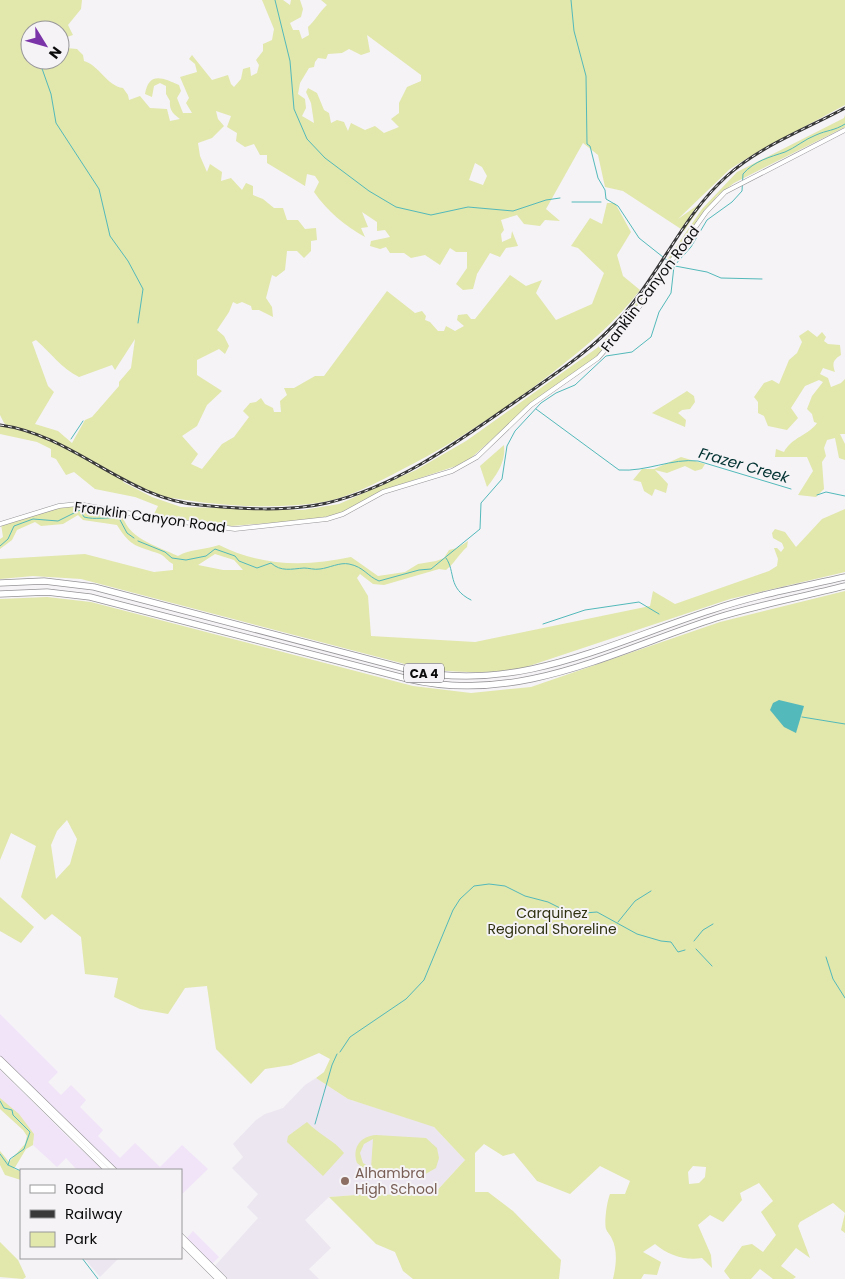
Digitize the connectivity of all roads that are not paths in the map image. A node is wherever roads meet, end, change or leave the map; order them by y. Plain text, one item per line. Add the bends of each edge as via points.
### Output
1 (845, 130) edge
2 (0, 524) edge
3 (845, 576) edge
4 (0, 583) edge
5 (845, 586) edge
6 (0, 594) edge
7 (0, 1060) edge
8 (0, 1065) edge
9 (106, 1169) edge
10 (113, 1169) edge
11 (182, 1237) edge
12 (182, 1243) edge
13 (218, 1279) edge
14 (224, 1279) edge

1 - 2 street, Franklin Canyon Road via 735,186 711,206 624,328 598,358 531,405 477,457 452,471 383,492 328,519 235,529 78,504 59,506
3 - 4 highway, CA 4 via 726,605 536,669 502,676 474,677 410,670 94,587 44,581
5 - 6 highway, CA 4 via 723,616 542,678 507,685 471,687 408,679 96,598 47,592
7 - 10 main road
8 - 9 main road
11 - 14 main road
12 - 13 main road

